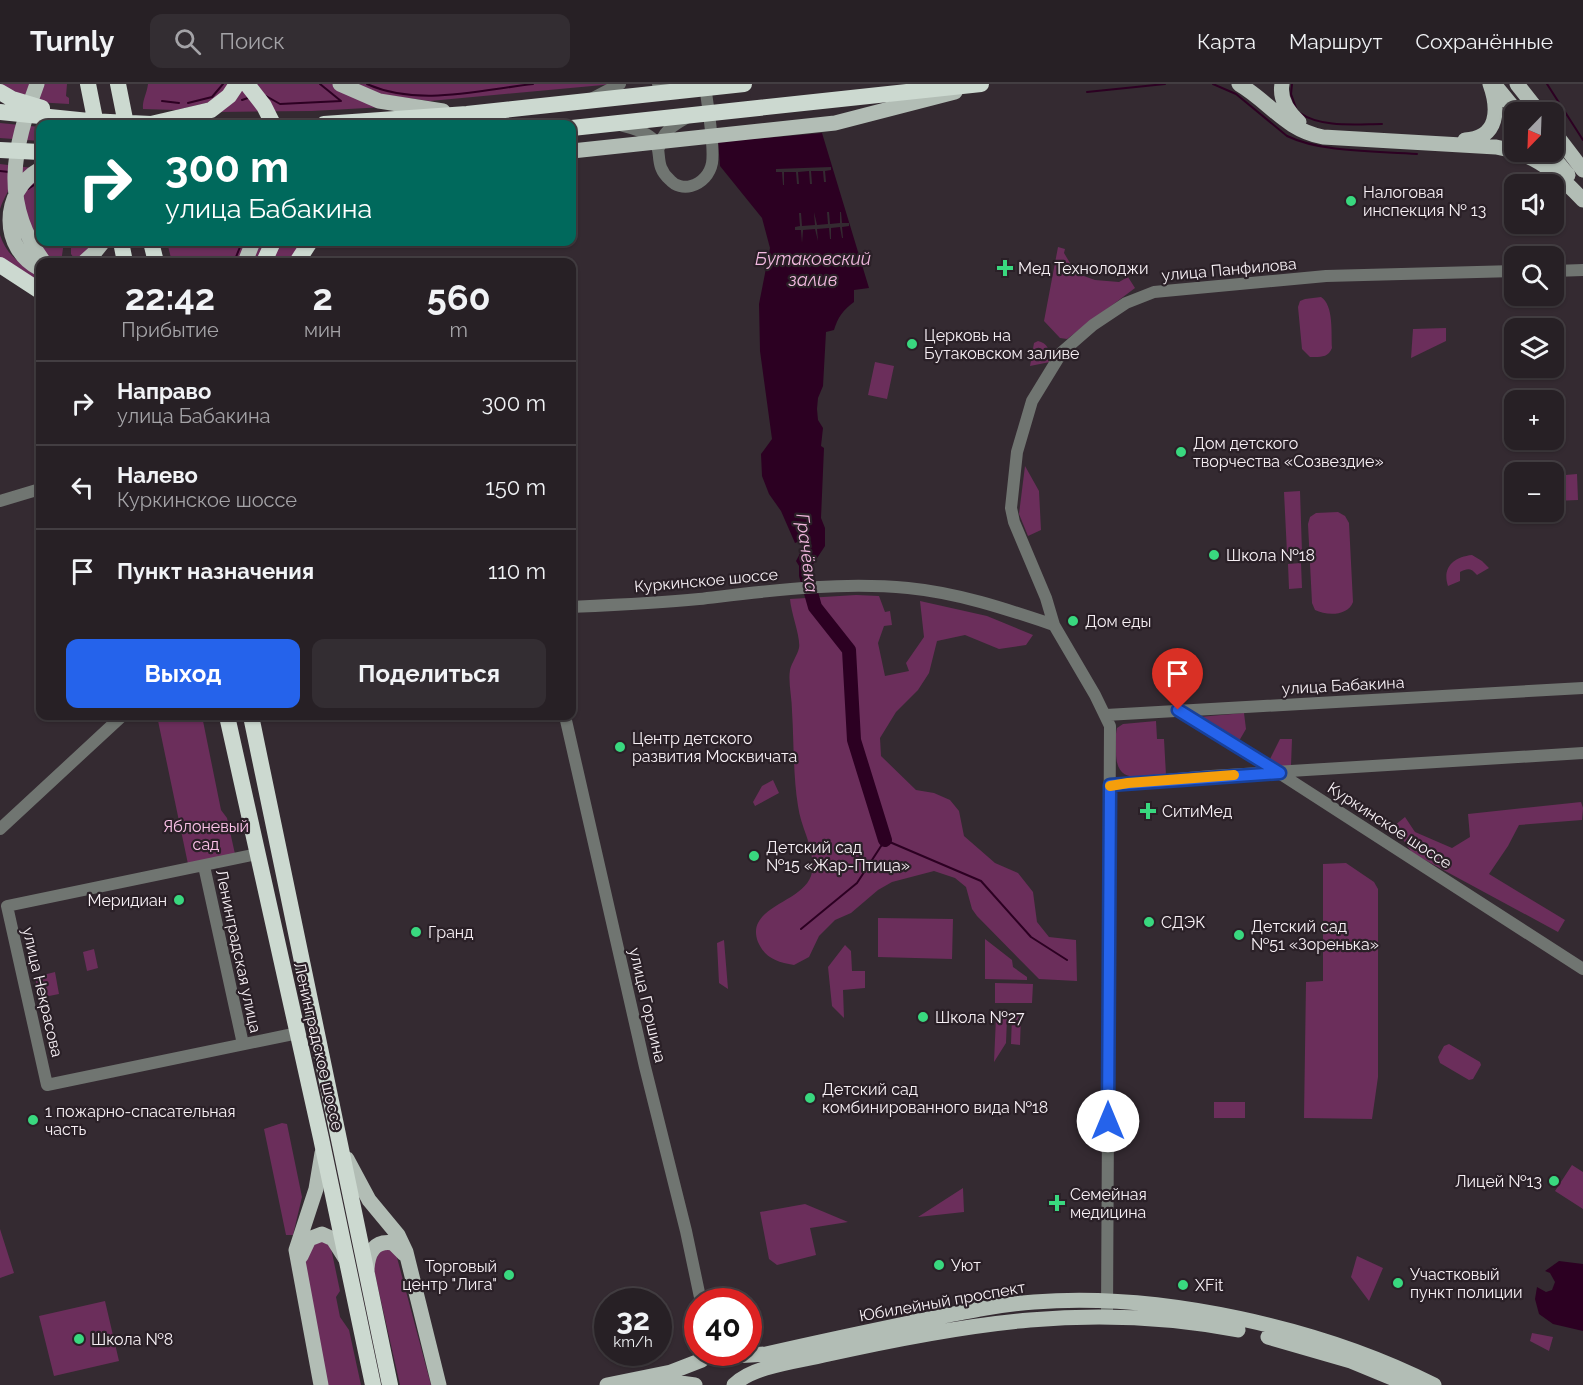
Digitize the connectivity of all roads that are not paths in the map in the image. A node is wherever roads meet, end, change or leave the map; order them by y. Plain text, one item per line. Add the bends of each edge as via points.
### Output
1 (37, 84) edge
2 (88, 84) edge
3 (118, 84) edge
4 (237, 84) edge
5 (247, 84) edge
6 (340, 84) edge
7 (620, 84) edge
8 (658, 84) edge
9 (744, 84) edge
10 (982, 84) edge
11 (1239, 84) edge
12 (1282, 84) edge
13 (1492, 84) edge
14 (1517, 84) edge
15 (696, 88) edge
16 (0, 92) edge
17 (588, 100) junction
18 (1509, 102) edge
19 (1531, 102) edge
20 (0, 112) edge
21 (467, 114) junction
22 (694, 115) junction
23 (68, 120) edge
24 (82, 120) edge
25 (93, 120) edge
26 (125, 120) edge
27 (169, 120) edge
28 (271, 120) edge
29 (381, 120) edge
30 (614, 123) junction
31 (576, 128) edge
32 (1564, 145) edge
33 (1504, 149) edge
34 (0, 150) edge
35 (658, 150) junction
36 (576, 151) edge
37 (36, 152) edge
38 (1540, 162) edge
39 (1557, 162) edge
40 (1583, 170) edge
41 (36, 171) edge
42 (1583, 193) edge
43 (1583, 200) edge
44 (100, 246) edge
45 (306, 246) edge
46 (41, 258) edge
47 (88, 258) edge
48 (293, 258) edge
49 (0, 265) edge
50 (36, 267) edge
51 (1583, 270) edge
52 (1504, 271) edge
53 (1564, 271) edge
54 (36, 288) edge
55 (36, 490) edge
56 (0, 501) edge
57 (576, 607) edge
58 (1054, 625) junction
59 (1583, 688) edge
60 (1178, 710) junction
61 (1106, 715) junction
62 (118, 720) edge
63 (228, 720) edge
64 (252, 720) edge
65 (566, 720) edge
66 (1583, 753) edge
67 (1320, 770) junction
68 (1280, 773) junction
69 (1110, 785) junction
70 (1303, 788) junction
71 (0, 829) edge
72 (257, 854) junction
73 (204, 866) junction
74 (1583, 969) edge
75 (298, 1033) junction
76 (243, 1044) junction
77 (329, 1136) junction
78 (408, 1263) junction
79 (348, 1265) junction
80 (299, 1268) junction
81 (367, 1272) junction
82 (698, 1288) edge
83 (1107, 1308) junction
84 (762, 1354) edge
85 (684, 1366) edge
86 (702, 1366) edge
87 (739, 1366) edge
88 (735, 1384) edge
89 (321, 1385) edge
90 (373, 1385) edge
91 (390, 1385) edge
92 (440, 1385) edge
93 (606, 1385) edge
94 (655, 1385) edge
95 (695, 1385) edge
96 (705, 1385) edge
97 (1409, 1385) edge
98 (1434, 1385) edge

1 - 46 main road via 16,146 12,187 23,230
2 - 25 highway
3 - 26 highway
4 - 27 highway via 212,110
5 - 28 highway
6 - 21 main road via 379,101
7 - 17 street
8 - 15 street
9 - 15 highway
10 - 22 highway
10 - 36 main road via 835,123
11 - 33 main road via 1287,123 1309,134
12 - 13 main road via 1280,93 1287,109 1301,124 1311,128 1458,140 1472,139 1490,129 1497,110
13 - 18 main road
14 - 19 main road
15 - 17 highway
15 - 35 street via 712,154 706,176 690,186 674,184 663,170
16 - 24 highway via 24,104
17 - 21 highway
20 - 23 highway
21 - 29 highway
22 - 30 highway
22 - 35 street via 670,128
30 - 31 highway
30 - 35 street via 652,136
32 - 40 main road
34 - 37 highway
38 - 43 main road
39 - 42 main road
41 - 50 main road via 15,188 4,222 17,254
44 - 47 main road
45 - 48 main road
49 - 54 highway
51 - 53 street
52 - 58 street, улица Панфилова via 1269,281 1154,292 1126,303 1093,325 1062,352 1032,401 1017,452 1011,508
55 - 56 street
57 - 58 street, Куркинское шоссе via 792,589 907,588 987,603
58 - 61 street, улица Панфилова
59 - 60 street, улица Бабакина
60 - 61 street, улица Бабакина
60 - 68 street, Куркинское шоссе
61 - 69 street, улица Панфилова via 1110,726
62 - 71 street
63 - 72 highway, Ленинградское шоссе
64 - 77 highway, Ленинградское шоссе
65 - 82 street, улица Горшина
66 - 67 street
67 - 68 street
67 - 70 street via 1310,775
68 - 69 street
68 - 70 street, Куркинское шоссе
69 - 83 street, улица Панфилова
70 - 74 street, Куркинское шоссе
72 - 73 street, улица Некрасова
72 - 75 highway, Ленинградское шоссе
73 - 76 street, Ленинградская улица
73 - 76 street, улица Некрасова via 7,906 9,917 47,1085
75 - 76 street, улица Некрасова
75 - 77 highway, Ленинградское шоссе
77 - 78 main road via 369,1200 398,1235
77 - 79 highway, Ленинградское шоссе
77 - 80 main road via 297,1245
77 - 81 highway, Ленинградское шоссе
78 - 81 main road via 398,1246 383,1242 371,1250
78 - 92 main road
79 - 80 main road via 333,1239 322,1234 305,1243
79 - 90 highway, Ленинградское шоссе
80 - 89 main road
81 - 91 highway, Ленинградское шоссе
83 - 84 main road, Юбилейный проспект via 1066,1300 993,1307
83 - 88 main road, Юбилейный проспект via 961,1328 770,1368
83 - 97 main road, Юбилейный проспект via 1237,1329 1329,1353
83 - 98 main road, Юбилейный проспект via 1202,1312 1246,1321 1328,1341
85 - 93 main road
86 - 96 main road via 699,1375
87 - 88 main road, Юбилейный проспект
94 - 95 main road

